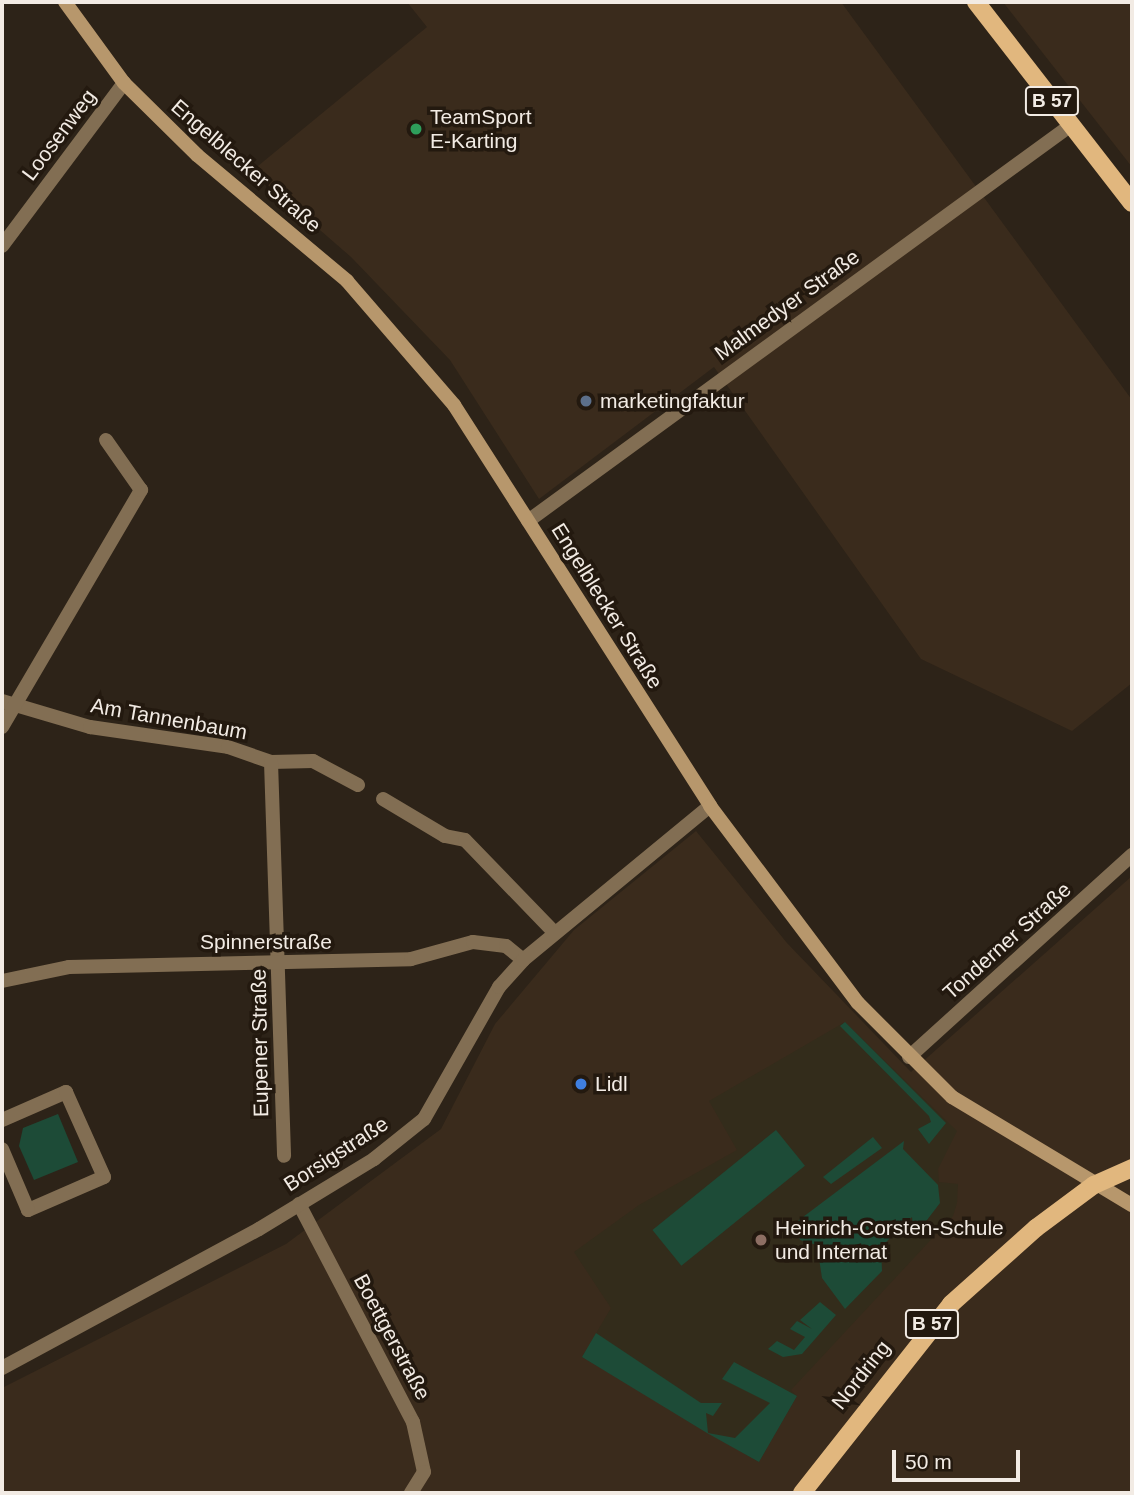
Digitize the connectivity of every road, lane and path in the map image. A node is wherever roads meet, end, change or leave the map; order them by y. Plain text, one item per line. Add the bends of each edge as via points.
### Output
1 (65, 2) edge
2 (976, 2) edge
3 (124, 83) junction
4 (1071, 125) junction
5 (1132, 203) edge
6 (2, 246) edge
7 (106, 440) dead end
8 (528, 521) junction
9 (6, 702) edge
10 (2, 727) edge
11 (271, 762) junction
12 (358, 785) dead end
13 (383, 799) dead end
14 (710, 806) junction
15 (1132, 855) edge
16 (552, 930) junction
17 (523, 960) junction
18 (280, 962) junction
19 (2, 981) edge
20 (909, 1057) junction
21 (2, 1120) edge
22 (2, 1149) edge
23 (284, 1156) dead end
24 (1132, 1168) edge
25 (1094, 1185) junction
26 (299, 1204) junction
27 (1132, 1205) edge
28 (2, 1368) edge
29 (411, 1493) edge
30 (802, 1493) edge

1 - 3 street, Engelblecker Straße
2 - 4 main road, B 57
3 - 6 street, Loosenweg
3 - 8 street, Engelblecker Straße via 197,155 347,281 454,405
4 - 5 main road, B 57
4 - 8 street, Malmedyer Straße
7 - 9 street via 141,491
8 - 14 street, Engelblecker Straße
9 - 10 street
9 - 11 street, Am Tannenbaum via 90,727 228,747
11 - 12 street, Am Tannenbaum via 313,761
11 - 18 street, Eupener Straße
13 - 16 street via 445,836 465,839
14 - 16 street, Borsigstraße
14 - 20 street, Engelblecker Straße via 858,1003
15 - 20 street, Tonderner Straße
16 - 17 street, Borsigstraße
17 - 18 street, Spinnerstraße via 506,946 473,942 411,959
17 - 26 street, Borsigstraße via 499,987 424,1119 374,1159
18 - 19 street, Spinnerstraße via 69,967
18 - 23 street, Eupener Straße
20 - 25 street, Engelblecker Straße via 982,1119
21 - 22 street via 66,1092 104,1177 28,1210
24 - 25 main road, Nordring / B 57
25 - 27 street, Engelblecker Straße
25 - 30 main road, Nordring / B 57 via 951,1304
26 - 28 street, Borsigstraße
26 - 29 street, Boettgerstraße via 413,1422 424,1472

